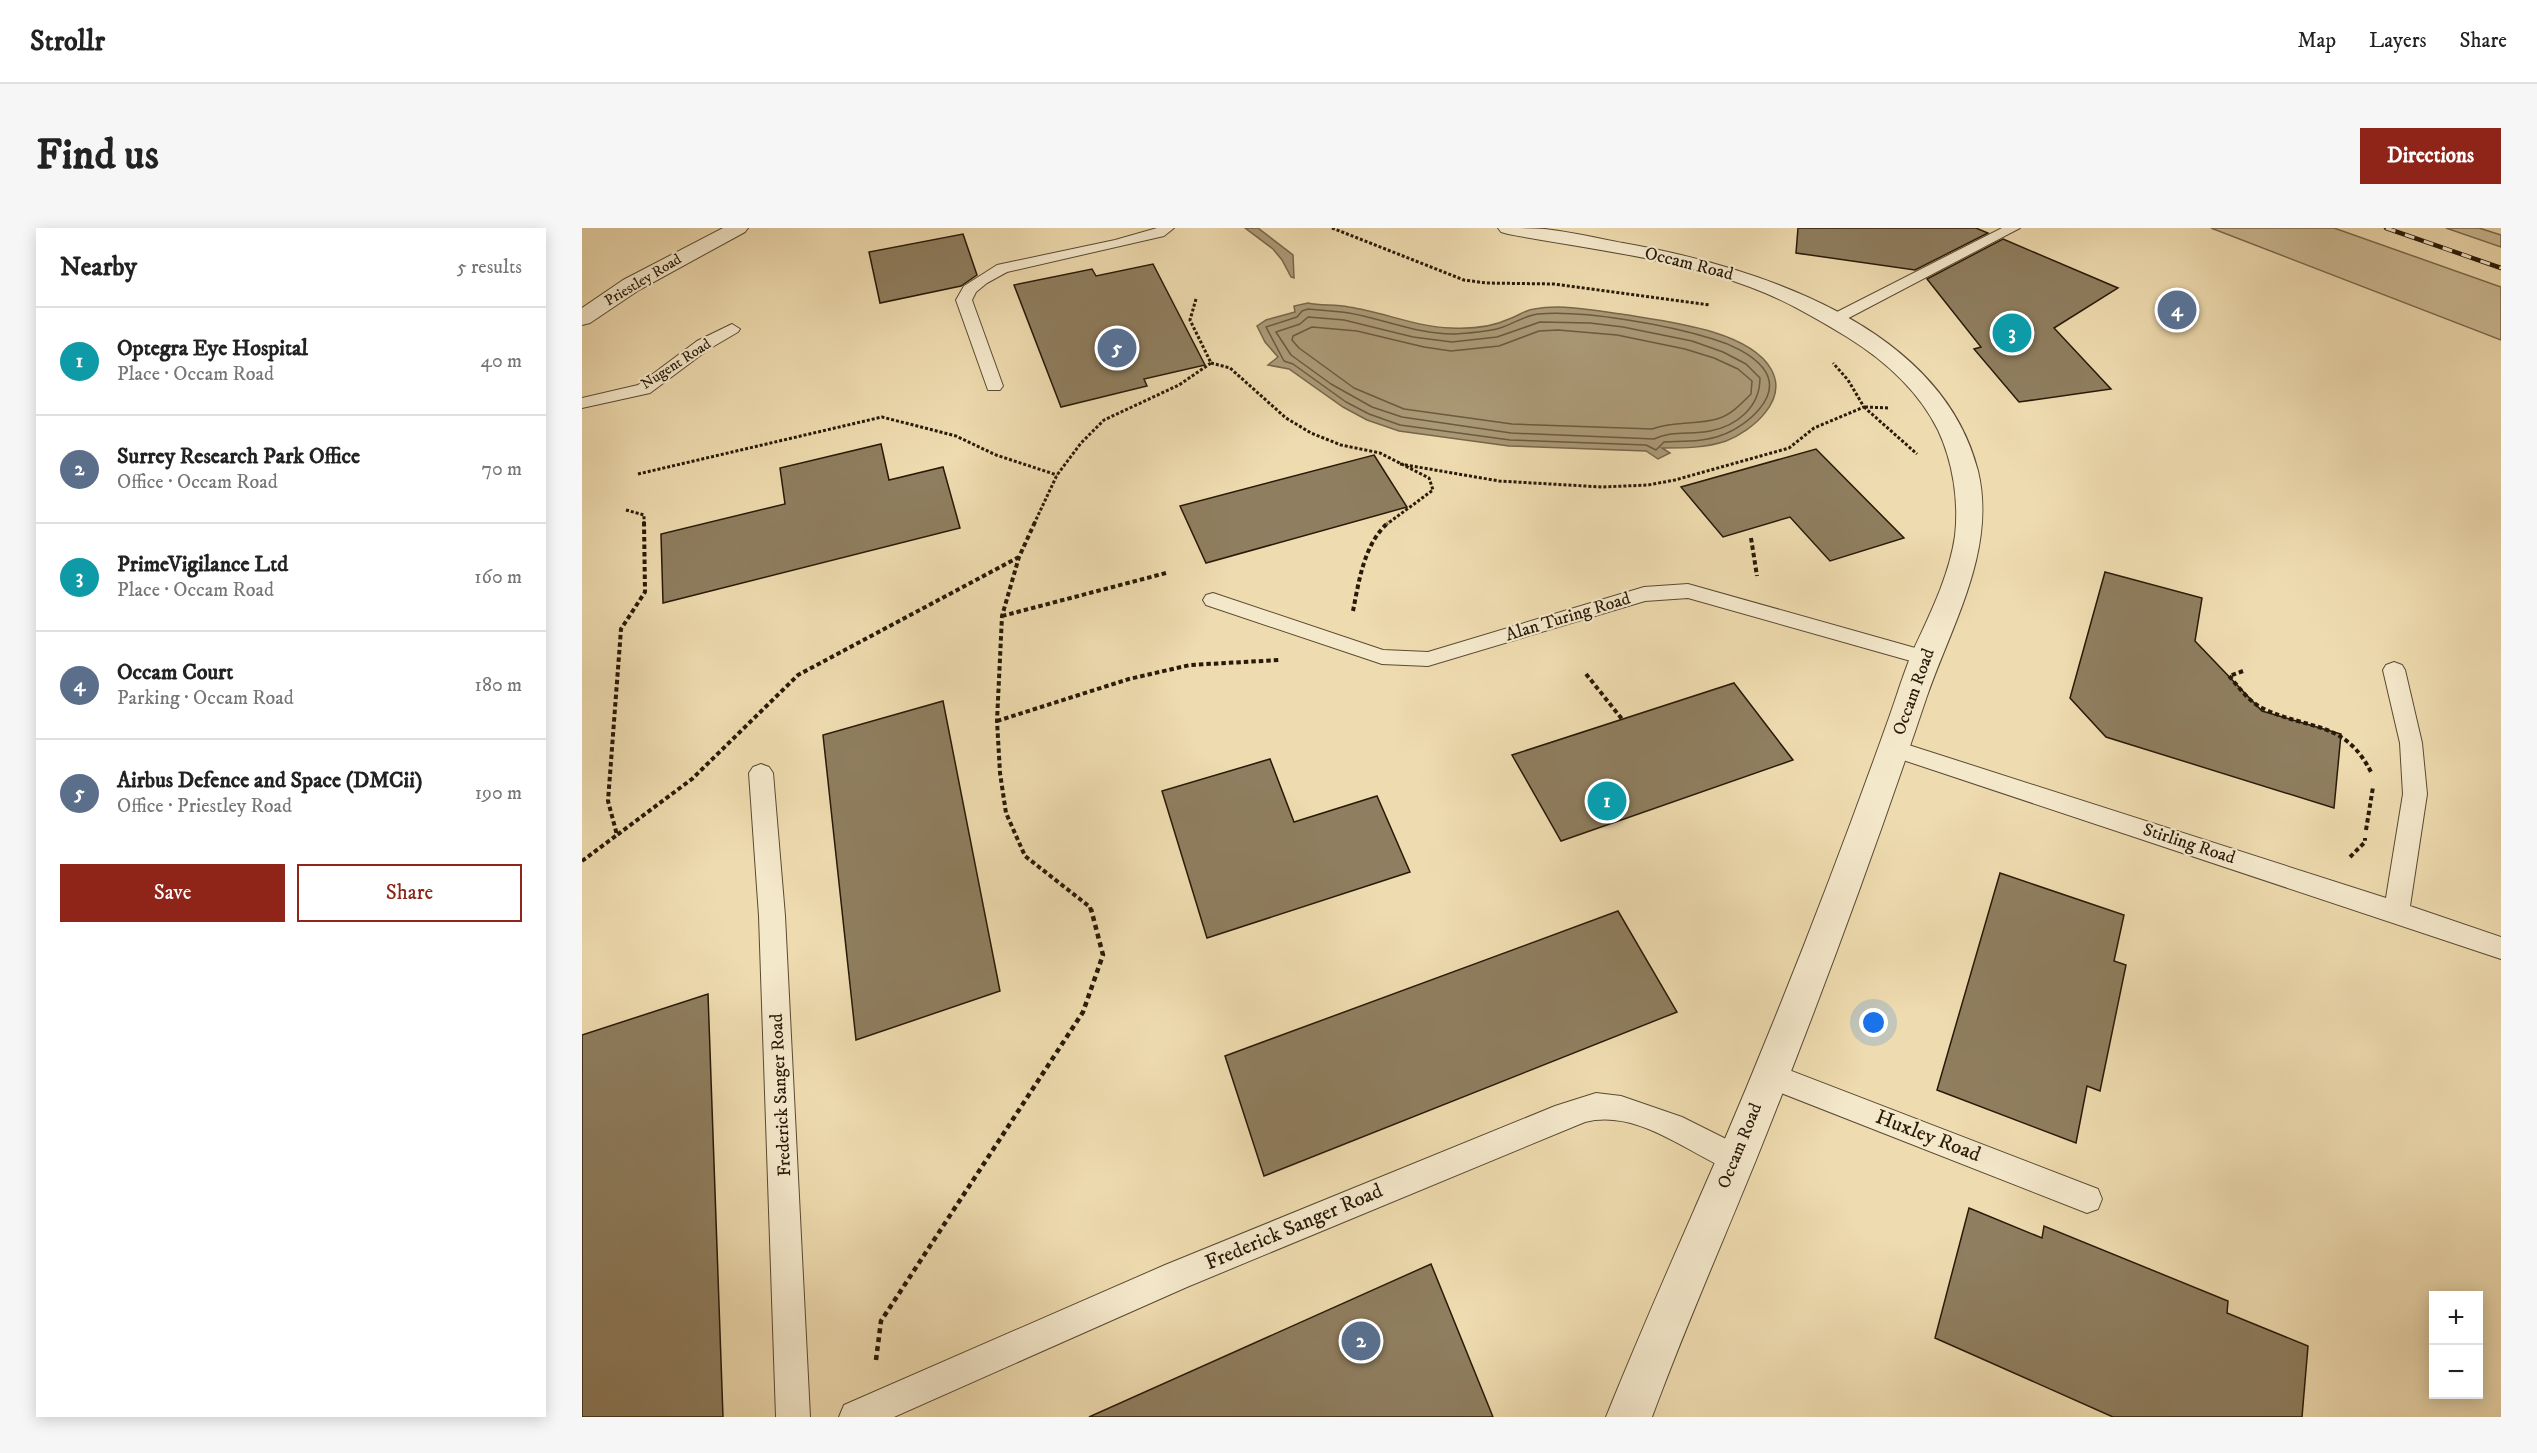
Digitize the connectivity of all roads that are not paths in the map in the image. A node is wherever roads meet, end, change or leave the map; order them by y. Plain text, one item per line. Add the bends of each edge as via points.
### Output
1 (738, 228) edge
2 (1508, 228) edge
3 (2013, 228) edge
4 (1163, 231) edge
5 (582, 318) edge
6 (1834, 319) junction
7 (732, 329) dead end
8 (994, 386) dead end
9 (582, 403) edge
10 (1213, 600) dead end
11 (1925, 658) junction
12 (2394, 670) dead end
13 (1893, 748) junction
14 (761, 773) dead end
15 (2396, 912) junction
16 (2493, 945) edge
17 (1768, 1075) junction
18 (1736, 1159) junction
19 (2087, 1199) dead end
20 (863, 1415) edge
21 (793, 1417) edge
22 (1629, 1417) edge

1 - 5 street, Priestley Road via 631,285
2 - 6 street, Occam Road via 1716,268 1789,296
3 - 6 lane
4 - 8 lane via 1002,268 970,290 964,300
6 - 11 street, Occam Road via 1905,369 1937,408 1951,432 1965,471 1968,537 1954,591
7 - 9 lane, Nugent Road via 703,345 644,389
10 - 11 lane, Alan Turing Road via 1382,657 1428,659 1644,594 1688,591
11 - 13 street, Occam Road
12 - 15 lane via 2411,743 2415,794
13 - 15 lane, Stirling Road
13 - 17 street, Occam Road via 1858,853
14 - 21 lane, Frederick Sanger Road via 772,916
15 - 16 lane, Stirling Road
17 - 18 street, Occam Road
17 - 19 lane, Huxley Road
18 - 20 lane, Frederick Sanger Road via 1631,1111 1603,1105 1565,1115 1176,1276
18 - 22 street, Occam Road

